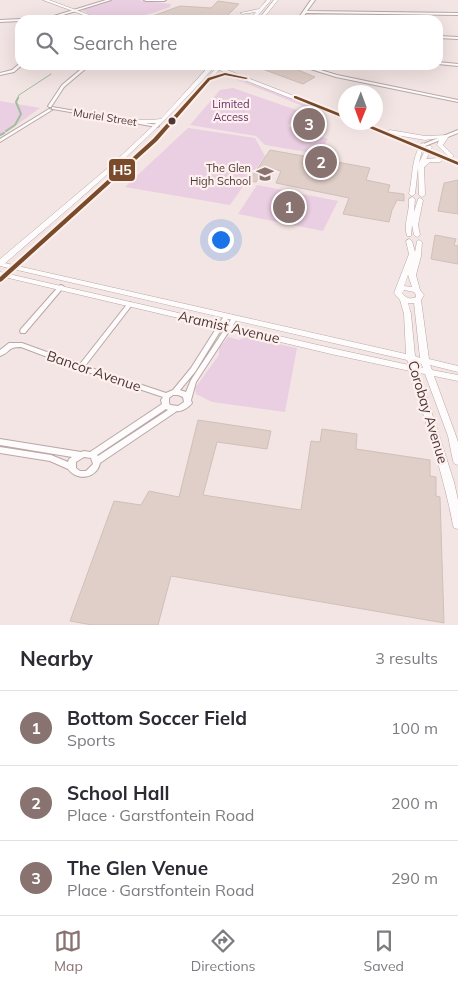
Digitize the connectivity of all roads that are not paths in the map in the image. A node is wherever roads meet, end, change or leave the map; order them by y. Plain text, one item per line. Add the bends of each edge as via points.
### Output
1 (39, 0) edge
2 (46, 0) edge
3 (109, 0) edge
4 (146, 0) edge
5 (269, 0) edge
6 (276, 0) edge
7 (313, 0) edge
8 (163, 1) edge
9 (260, 10) junction
10 (267, 10) junction
11 (72, 11) junction
12 (305, 12) junction
13 (458, 14) edge
14 (60, 15) edge
15 (80, 15) edge
16 (85, 15) edge
17 (248, 15) edge
18 (256, 15) joint
19 (264, 15) edge
20 (303, 15) edge
21 (15, 20) edge
22 (0, 21) edge
23 (443, 37) edge
24 (458, 38) edge
25 (443, 64) edge
26 (458, 65) edge
27 (15, 69) edge
28 (82, 70) edge
29 (212, 70) edge
30 (214, 70) edge
31 (226, 70) edge
32 (240, 70) edge
33 (318, 70) edge
34 (0, 74) edge
35 (246, 78) junction
36 (209, 79) junction
37 (458, 101) edge
38 (49, 108) junction
39 (338, 110) edge
40 (181, 112) junction
41 (338, 115) edge
42 (164, 120) junction
43 (132, 121) junction
44 (146, 124) junction
45 (157, 126) junction
46 (383, 129) edge
47 (378, 130) edge
48 (458, 131) edge
49 (390, 132) junction
50 (147, 136) junction
51 (445, 136) junction
52 (0, 141) edge
53 (426, 147) junction
54 (451, 156) junction
55 (458, 158) edge
56 (458, 164) edge
57 (420, 168) junction
58 (412, 196) junction
59 (421, 198) junction
60 (409, 238) junction
61 (418, 239) junction
62 (0, 264) edge
63 (14, 268) junction
64 (2, 276) edge
65 (61, 287) junction
66 (399, 290) junction
67 (416, 290) junction
68 (403, 299) junction
69 (416, 300) junction
70 (130, 304) junction
71 (230, 318) junction
72 (225, 326) junction
73 (23, 331) dead end
74 (0, 354) edge
75 (412, 359) junction
76 (425, 362) junction
77 (81, 367) junction
78 (415, 369) junction
79 (458, 369) edge
80 (428, 372) junction
81 (458, 378) edge
82 (175, 392) junction
83 (167, 396) junction
84 (188, 398) junction
85 (166, 405) junction
86 (176, 409) junction
87 (0, 442) edge
88 (0, 450) edge
89 (80, 455) junction
90 (94, 458) junction
91 (458, 461) edge
92 (71, 467) junction
93 (458, 525) edge

1 - 11 main road
2 - 11 main road
3 - 11 street
4 - 8 street
5 - 9 main road
6 - 10 main road
7 - 12 street
9 - 17 main road via 242,13
9 - 18 main road
10 - 18 main road
10 - 19 main road
11 - 14 street
11 - 15 main road
11 - 16 main road
12 - 13 street
12 - 20 street
21 - 22 street
23 - 24 street
25 - 26 street
27 - 34 street
28 - 38 street via 63,86
29 - 42 main road
30 - 36 main road
31 - 35 main road
32 - 39 main road
33 - 37 street
35 - 36 main road via 225,74
35 - 41 main road
36 - 40 main road
38 - 43 street, Muriel Street
38 - 52 street
40 - 45 main road via 166,124
40 - 63 main road via 155,140
42 - 43 main road
42 - 45 main road
43 - 44 street, Muriel Street
44 - 45 street, Muriel Street
44 - 50 main road via 149,128
45 - 50 main road
46 - 49 main road
47 - 53 main road
48 - 51 street
49 - 51 main road via 423,138
49 - 53 main road
50 - 62 main road
51 - 53 street
51 - 54 main road via 440,145
53 - 54 main road
53 - 56 main road
53 - 57 street, Corobay Avenue
53 - 58 street via 416,160
54 - 55 main road
56 - 57 main road via 430,159
57 - 59 street, Corobay Avenue
58 - 59 street
58 - 60 street
59 - 61 street, Corobay Avenue via 415,225
60 - 61 street
60 - 66 street via 412,254
61 - 67 street, Corobay Avenue via 418,256 412,274
62 - 63 street, Aramist Avenue
63 - 64 main road
63 - 71 street, Aramist Avenue
64 - 65 street, Aramist Avenue
65 - 70 street, Aramist Avenue
65 - 73 street
66 - 67 street
66 - 68 street, Corobay Avenue
67 - 69 street, Corobay Avenue via 420,295
68 - 69 street
68 - 75 street, Corobay Avenue via 409,316
69 - 76 street, Corobay Avenue
70 - 72 street, Aramist Avenue
70 - 77 street
71 - 72 street
71 - 75 street, Aramist Avenue
72 - 78 street, Aramist Avenue
72 - 82 street
72 - 84 street via 193,382
74 - 77 street, Bancor Avenue via 11,345 22,345
75 - 76 street, Aramist Avenue
75 - 78 street, Corobay Avenue
76 - 79 street, Aramist Avenue
76 - 80 street, Corobay Avenue
77 - 83 street, Bancor Avenue
78 - 80 street, Aramist Avenue
78 - 93 street, Corobay Avenue via 443,459
80 - 81 street, Aramist Avenue
80 - 91 street, Corobay Avenue
82 - 83 street
82 - 84 street
83 - 85 street
84 - 86 street via 186,406
85 - 86 street
85 - 90 street
86 - 90 street
87 - 89 street
88 - 92 street via 51,458
89 - 90 street
89 - 92 street via 72,461
90 - 92 street via 94,470 88,474 77,474

